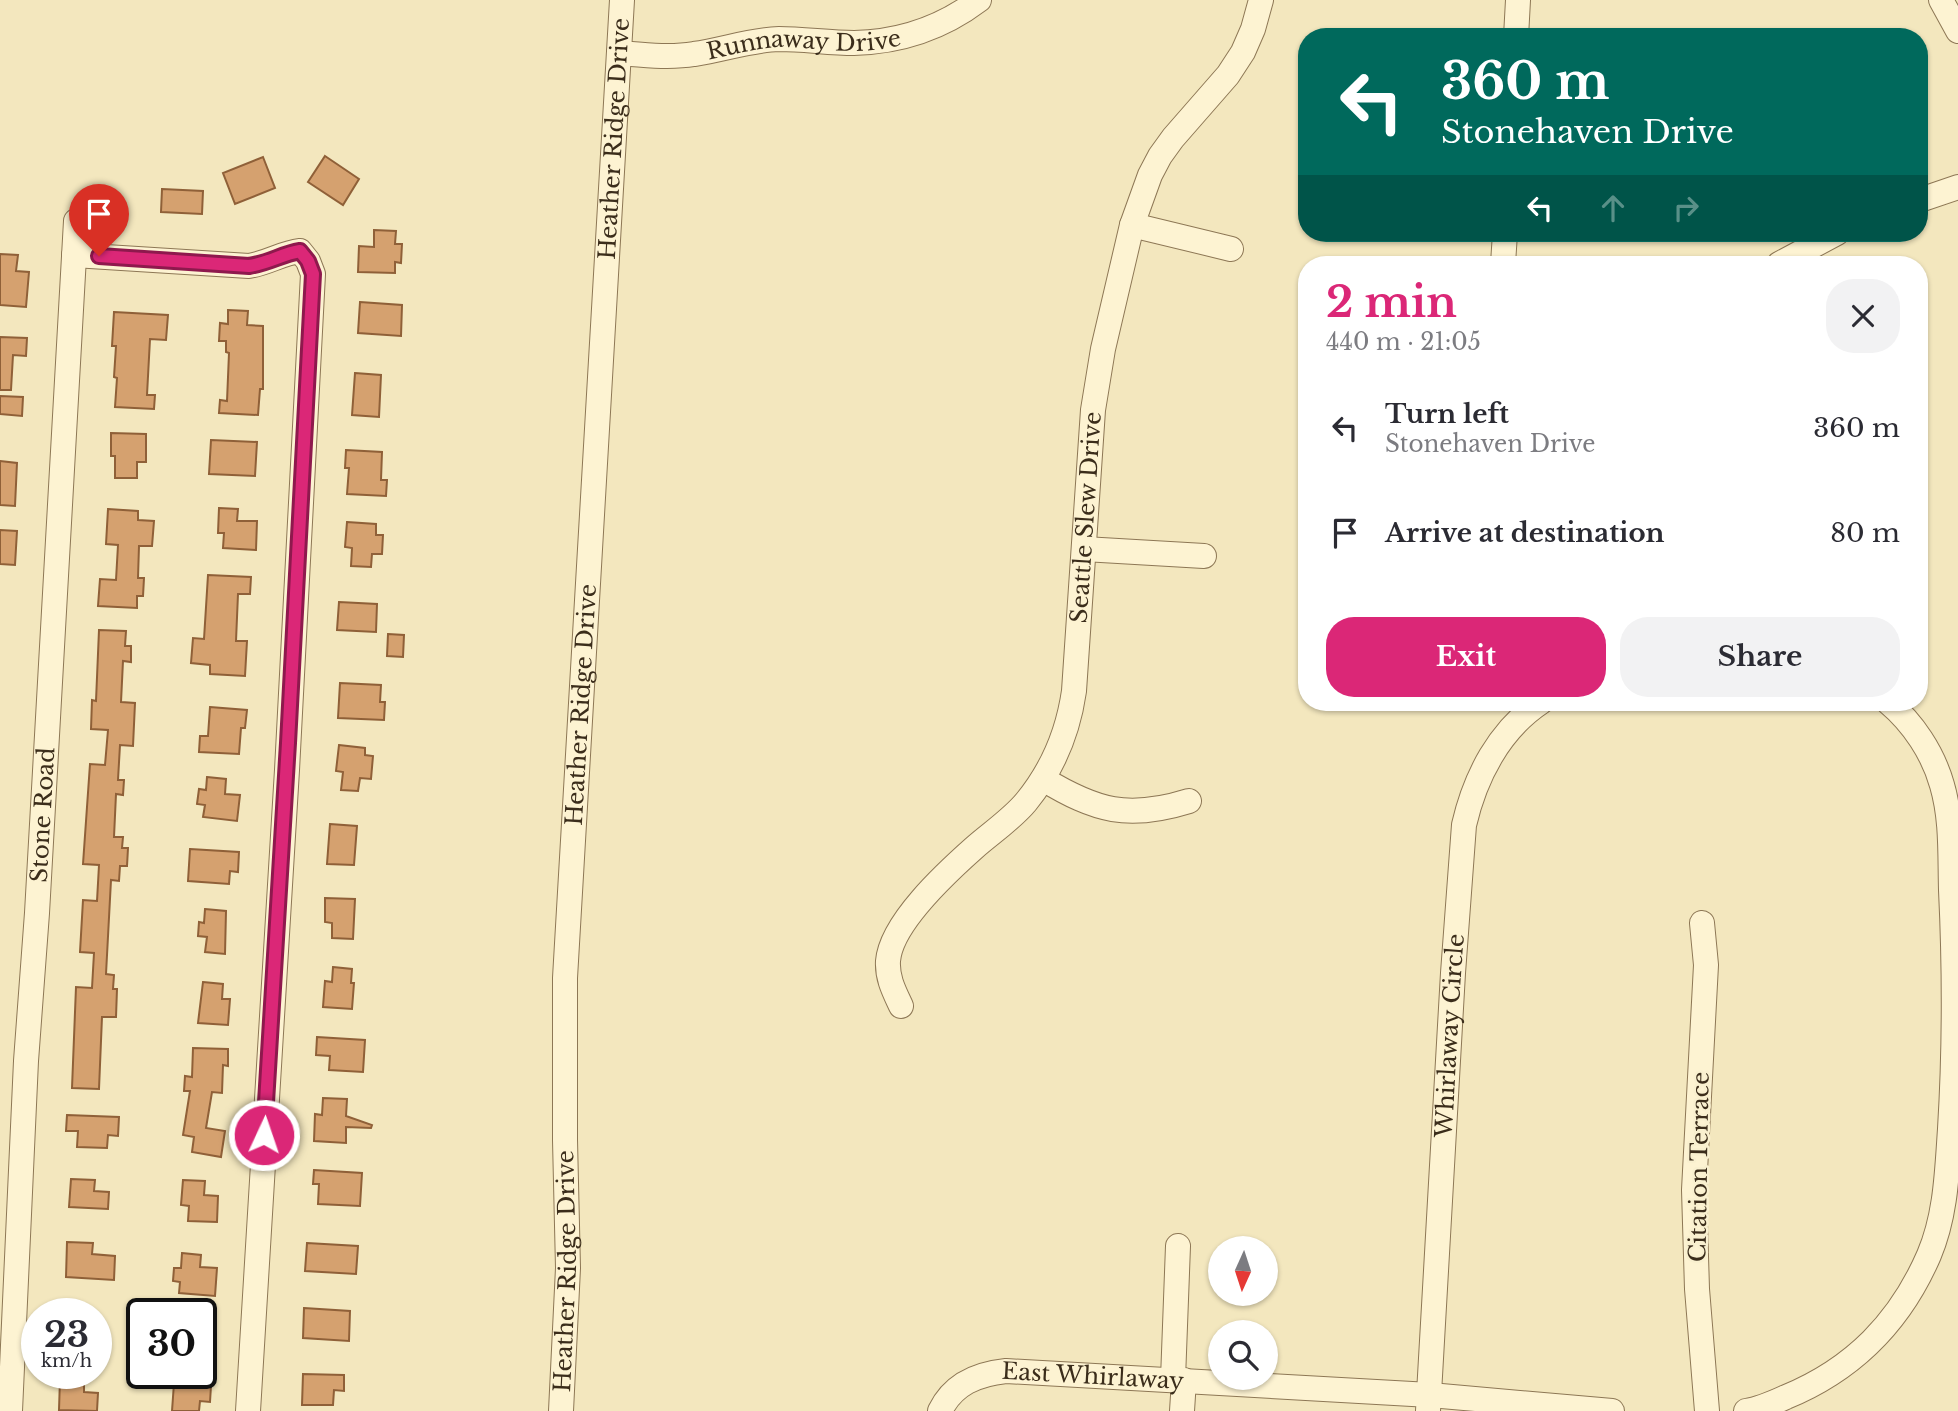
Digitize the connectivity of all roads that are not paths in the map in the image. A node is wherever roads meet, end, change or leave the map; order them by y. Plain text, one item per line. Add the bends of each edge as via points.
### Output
1 (622, 0) edge
2 (979, 0) edge
3 (1261, 0) edge
4 (1518, 0) edge
5 (1941, 0) edge
6 (1516, 28) edge
7 (1958, 31) edge
8 (619, 53) junction
9 (1958, 187) edge
10 (1928, 197) edge
11 (76, 221) dead end
12 (1132, 225) junction
13 (1820, 242) edge
14 (1231, 249) dead end
15 (74, 255) junction
16 (1794, 256) edge
17 (1084, 549) junction
18 (1204, 556) dead end
19 (1530, 711) edge
20 (1897, 711) edge
21 (1042, 779) junction
22 (1189, 801) dead end
23 (1702, 923) dead end
24 (901, 1006) dead end
25 (1178, 1246) dead end
26 (1178, 1379) junction
27 (1429, 1403) edge
28 (10, 1411) edge
29 (248, 1411) edge
30 (561, 1411) edge
31 (940, 1411) edge
32 (1182, 1411) edge
33 (1612, 1411) edge
34 (1707, 1411) edge
35 (1746, 1411) edge

1 - 8 street, Heather Ridge Drive
2 - 8 street, Runnaway Drive via 931,29 886,41 778,39 692,55
3 - 12 street, Seattle Slew Drive via 1253,29 1228,75 1160,156
4 - 6 street
5 - 7 street
8 - 30 street, Heather Ridge Drive via 565,978 568,1268
9 - 10 street
11 - 15 street, Stone Road
12 - 14 street
12 - 17 street, Seattle Slew Drive via 1093,411
13 - 16 street
15 - 28 street, Stone Road
15 - 29 street via 249,266 300,251 313,274
17 - 18 street
17 - 21 street, Seattle Slew Drive via 1070,718
19 - 27 street, Whirlaway Circle via 1488,760 1464,825
20 - 35 street via 1925,744 1941,781 1949,820 1955,1048 1945,1193 1938,1228 1901,1308 1884,1329 1828,1376
21 - 22 street via 1084,802 1124,812
21 - 24 street, Seattle Slew Drive via 1025,803 946,874 896,935 888,973
23 - 34 street, Citation Terrace via 1706,965 1694,1190
25 - 26 street
26 - 27 street, East Whirlaway
26 - 31 street, East Whirlaway via 989,1373 956,1388
26 - 32 street
27 - 33 street

